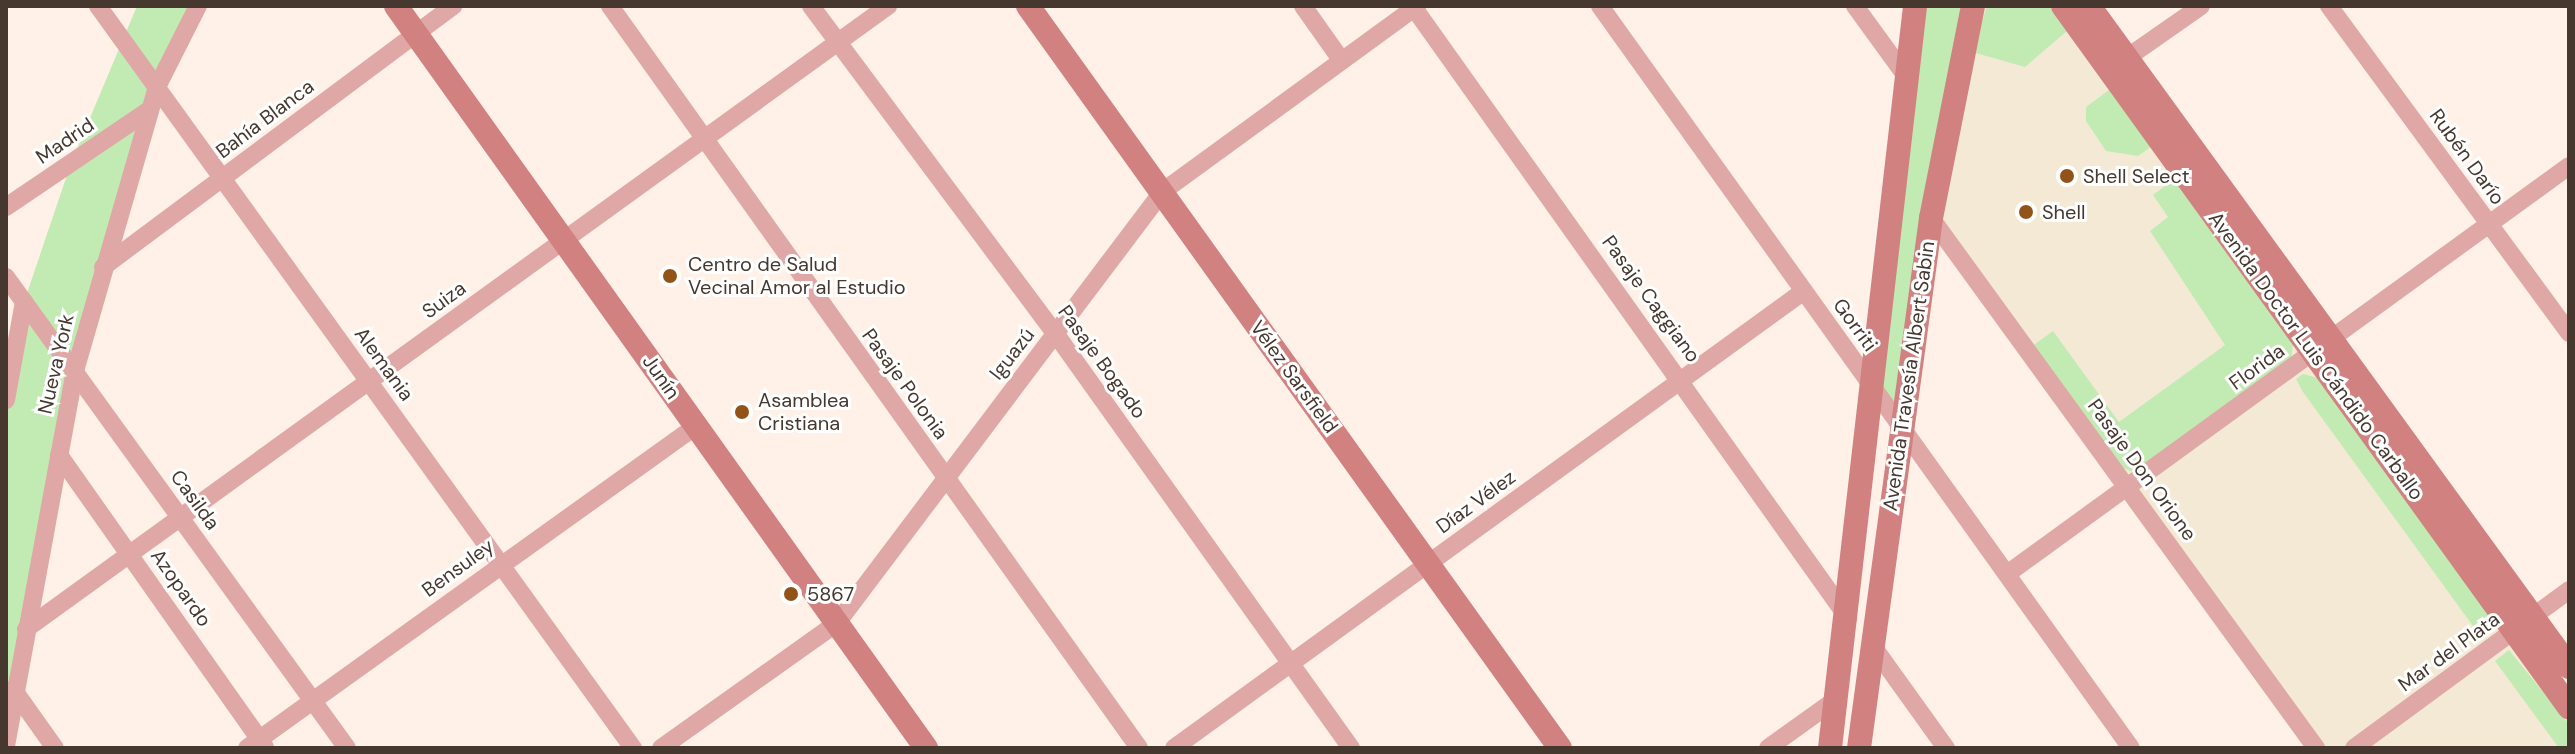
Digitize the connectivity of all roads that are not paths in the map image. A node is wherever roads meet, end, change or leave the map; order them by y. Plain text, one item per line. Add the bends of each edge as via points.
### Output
1 (98, 6) edge
2 (198, 6) edge
3 (396, 6) edge
4 (453, 6) edge
5 (610, 6) edge
6 (811, 6) edge
7 (888, 6) edge
8 (1028, 6) edge
9 (1303, 6) edge
10 (1600, 6) edge
11 (1855, 6) edge
12 (1915, 6) edge
13 (1973, 6) edge
14 (2063, 6) edge
15 (2089, 6) edge
16 (2201, 6) edge
17 (2329, 6) edge
18 (1416, 7) edge
19 (416, 33) junction
20 (837, 42) junction
21 (1342, 61) junction
22 (2117, 64) junction
23 (1908, 79) junction
24 (157, 87) junction
25 (149, 110) junction
26 (703, 139) junction
27 (2569, 166) edge
28 (222, 178) junction
29 (1162, 192) junction
30 (6, 207) edge
31 (1931, 218) junction
32 (2489, 224) junction
33 (564, 240) junction
34 (103, 267) junction
35 (6, 277) edge
36 (1804, 291) junction
37 (24, 302) junction
38 (1055, 333) junction
39 (2569, 333) edge
40 (2323, 346) junction
41 (75, 371) junction
42 (8, 375) edge
43 (1682, 380) junction
44 (369, 381) junction
45 (1875, 390) junction
46 (6, 400) edge
47 (696, 426) junction
48 (1903, 426) junction
49 (59, 455) junction
50 (944, 477) junction
51 (2129, 488) junction
52 (181, 517) junction
53 (130, 554) junction
54 (500, 564) junction
55 (1428, 564) junction
56 (2007, 574) junction
57 (2569, 590) edge
58 (1848, 618) junction
59 (837, 623) junction
60 (2523, 625) junction
61 (26, 629) junction
62 (1872, 645) junction
63 (1290, 664) junction
64 (2569, 667) edge
65 (11, 686) edge
66 (312, 700) junction
67 (1835, 700) junction
68 (2569, 707) edge
69 (257, 745) edge
70 (6, 746) edge
71 (55, 748) edge
72 (347, 748) edge
73 (633, 748) edge
74 (661, 748) edge
75 (926, 748) edge
76 (1139, 748) edge
77 (1174, 748) edge
78 (1351, 748) edge
79 (1560, 748) edge
80 (1768, 748) edge
81 (1830, 748) edge
82 (1859, 748) edge
83 (1946, 748) edge
84 (2131, 748) edge
85 (2316, 748) edge
86 (2354, 748) edge

1 - 24 street, Alemania
2 - 24 street, Nueva York
3 - 19 main road, Junín
4 - 19 street, Bahía Blanca
5 - 26 street, Pasaje Polonia
6 - 20 street, Pasaje Bogado
7 - 20 street, Suiza
8 - 29 main road, Vélez Sarsfield
9 - 21 street
10 - 36 street, Gorriti
11 - 23 street
12 - 23 main road, Avenida Travesía Albert Sabin
13 - 31 main road, Avenida Travesía Albert Sabin
14 - 22 main road, Avenida Doctor Luis Cándido Carballo
15 - 22 main road, Avenida Doctor Luis Cándido Carballo
16 - 22 street
17 - 32 street, Rubén Darío
18 - 21 street, Iguazú
18 - 43 street, Pasaje Caggiano
19 - 28 street, Bahía Blanca
19 - 33 main road, Junín
20 - 26 street, Suiza
20 - 38 street, Pasaje Bogado
21 - 29 street, Iguazú
22 - 40 main road, Avenida Doctor Luis Cándido Carballo
23 - 45 main road, Avenida Travesía Albert Sabin
24 - 25 street, Nueva York
24 - 28 street, Alemania
25 - 30 street, Madrid
25 - 34 street, Nueva York
26 - 33 street, Suiza
26 - 50 street, Pasaje Polonia
27 - 32 street, Florida
28 - 34 street, Bahía Blanca
28 - 44 street, Alemania
29 - 38 street, Iguazú
29 - 55 main road, Vélez Sarsfield
31 - 48 main road, Avenida Travesía Albert Sabin
31 - 51 street, Pasaje Don Orione
32 - 39 street, Rubén Darío
32 - 40 street, Florida
33 - 44 street, Suiza
33 - 47 main road, Junín
34 - 41 street, Nueva York
35 - 37 street, Casilda
36 - 43 street, Díaz Vélez
36 - 45 street, Gorriti
37 - 41 street, Casilda
37 - 42 street
38 - 50 street, Iguazú
38 - 63 street, Pasaje Bogado
40 - 51 street, Florida
40 - 60 main road, Avenida Doctor Luis Cándido Carballo
41 - 49 street, Nueva York
41 - 52 street, Casilda
42 - 46 street
43 - 55 street, Díaz Vélez
43 - 58 street, Pasaje Caggiano
44 - 52 street, Suiza
44 - 54 street, Alemania
45 - 48 street, Gorriti
45 - 58 main road, Avenida Travesía Albert Sabin
47 - 54 street, Bensuley
47 - 59 main road, Junín
48 - 56 street, Gorriti
48 - 62 main road, Avenida Travesía Albert Sabin
49 - 53 street, Azopardo
49 - 61 street, Nueva York
50 - 59 street, Iguazú
50 - 76 street, Pasaje Polonia
51 - 56 street, Florida
51 - 85 street, Pasaje Don Orione
52 - 53 street, Suiza
52 - 66 street, Casilda
53 - 61 street, Suiza
53 - 69 street, Azopardo
54 - 66 street, Bensuley
54 - 73 street, Alemania
55 - 63 street, Díaz Vélez
55 - 79 main road, Vélez Sarsfield
56 - 84 street, Gorriti
57 - 60 street, Mar del Plata
58 - 67 main road, Avenida Travesía Albert Sabin
59 - 74 street, Iguazú
59 - 75 main road, Junín
60 - 64 main road, Avenida Doctor Luis Cándido Carballo
60 - 68 main road, Avenida Doctor Luis Cándido Carballo
60 - 86 street, Mar del Plata
61 - 65 street, Nueva York
62 - 82 main road, Avenida Travesía Albert Sabin
62 - 83 street
63 - 77 street, Díaz Vélez
63 - 78 street, Pasaje Bogado
65 - 70 street, Nueva York
65 - 71 street
66 - 69 street, Bensuley
66 - 72 street, Casilda
67 - 80 street
67 - 81 main road, Avenida Travesía Albert Sabin

